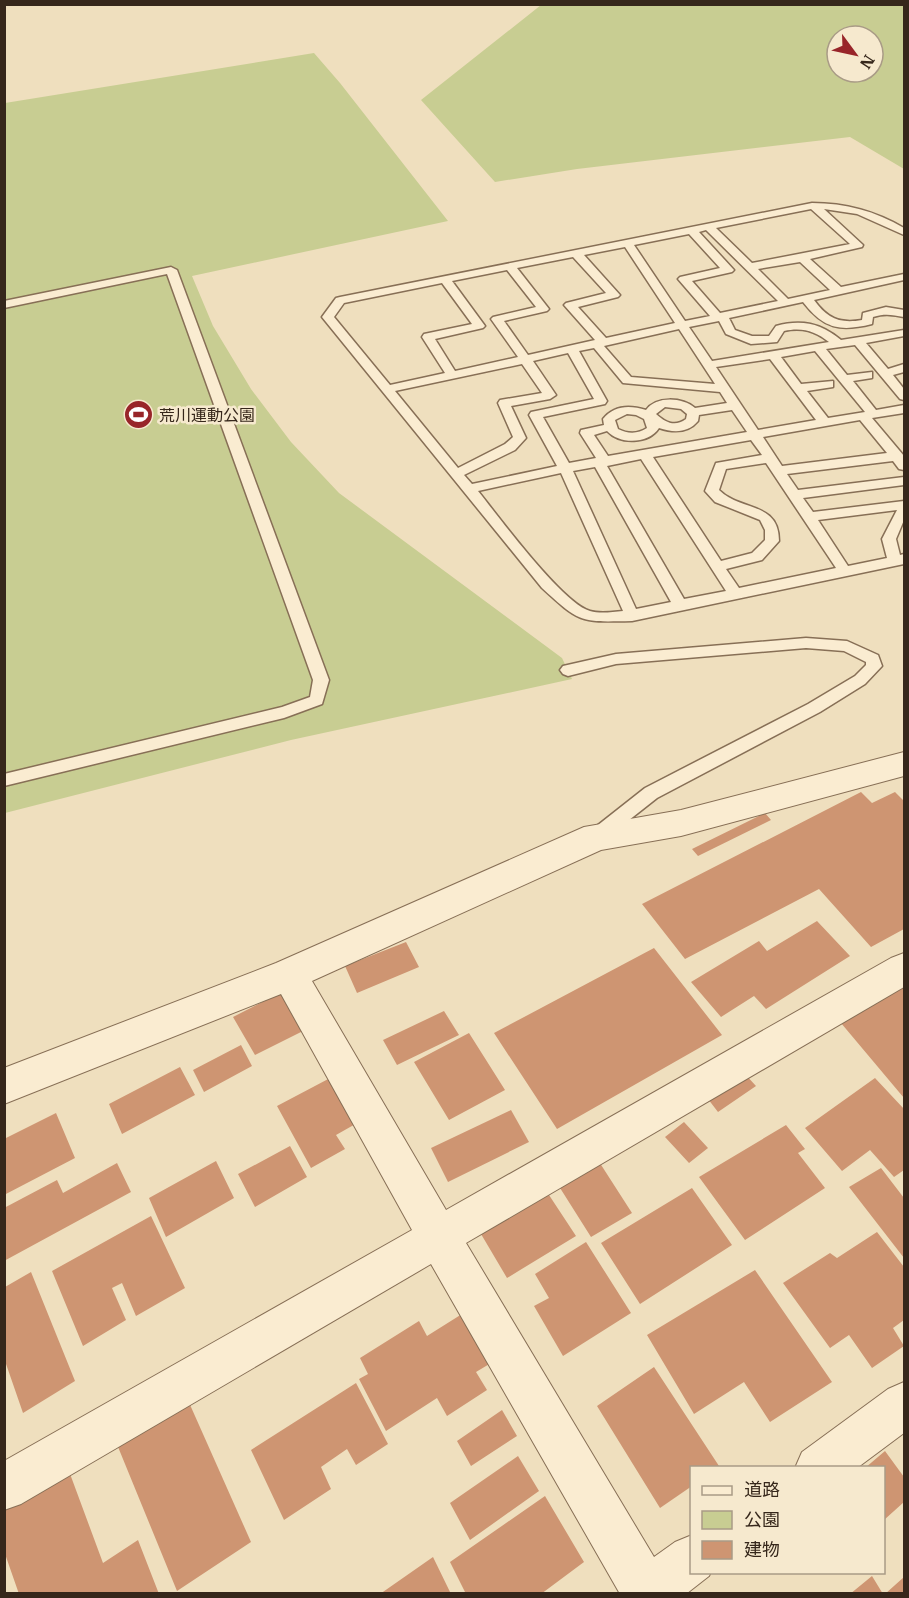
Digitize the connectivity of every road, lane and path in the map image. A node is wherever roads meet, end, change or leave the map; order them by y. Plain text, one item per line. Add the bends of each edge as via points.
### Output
1 (814, 206) junction
2 (708, 226) junction
3 (690, 230) junction
4 (904, 232) edge
5 (627, 242) junction
6 (575, 252) junction
7 (802, 258) junction
8 (509, 266) junction
9 (750, 267) junction
10 (904, 277) edge
11 (445, 279) junction
12 (884, 281) junction
13 (838, 291) junction
14 (904, 292) edge
15 (806, 298) junction
16 (785, 302) junction
17 (4, 304) edge
18 (904, 314) edge
19 (719, 316) junction
20 (681, 324) junction
21 (900, 334) edge
22 (858, 341) junction
23 (599, 342) junction
24 (839, 344) junction
25 (904, 345) edge
26 (818, 347) junction
27 (571, 348) junction
28 (773, 355) junction
29 (526, 358) junction
30 (709, 365) junction
31 (904, 368) edge
32 (885, 374) junction
33 (452, 375) junction
34 (868, 375) dead end
35 (844, 379) junction
36 (829, 384) dead end
37 (798, 388) junction
38 (388, 389) junction
39 (724, 389) junction
40 (736, 406) junction
41 (904, 407) edge
42 (692, 412) dead end
43 (868, 415) junction
44 (825, 423) junction
45 (610, 427) dead end
46 (755, 435) junction
47 (645, 454) junction
48 (770, 458) junction
49 (901, 461) edge
50 (602, 462) junction
51 (565, 468) junction
52 (778, 471) junction
53 (458, 473) junction
54 (904, 481) edge
55 (470, 489) junction
56 (794, 495) junction
57 (904, 505) edge
58 (904, 511) edge
59 (809, 517) junction
60 (900, 560) edge
61 (717, 567) junction
62 (844, 570) junction
63 (735, 594) junction
64 (680, 605) junction
65 (632, 616) junction
66 (568, 670) dead end
67 (904, 764) edge
68 (4, 780) edge
69 (596, 837) junction
70 (904, 969) edge
71 (289, 974) junction
72 (4, 1086) edge
73 (438, 1236) junction
74 (904, 1405) edge
75 (819, 1466) edge
76 (4, 1487) edge
77 (690, 1560) edge
78 (646, 1593) edge

1 - 2 lane
1 - 4 lane via 839,205 875,215
1 - 7 lane via 858,245
2 - 3 lane
2 - 9 lane
3 - 5 lane
3 - 19 lane via 728,270 684,279
5 - 6 lane
5 - 20 lane
6 - 8 lane
6 - 23 lane via 614,295 570,305
7 - 9 lane
7 - 13 lane
8 - 11 lane
8 - 29 lane via 543,309 496,319
9 - 16 lane
10 - 12 lane
11 - 33 lane via 479,326 428,337
11 - 38 lane via 340,300 328,317
12 - 13 lane
12 - 14 lane
13 - 15 lane
15 - 16 lane
15 - 18 lane via 820,317 832,324 868,322 867,315 881,310 899,310
16 - 19 lane
17 - 68 lane via 171,270 321,680 317,700 284,712
19 - 20 lane
19 - 24 lane via 730,332 751,340 773,339 780,328 803,325 828,334
20 - 23 lane
20 - 30 lane
21 - 22 lane
21 - 25 lane
22 - 24 lane
22 - 32 lane
23 - 27 lane
23 - 39 lane via 627,380
24 - 26 lane
26 - 28 lane
26 - 35 lane
27 - 29 lane
27 - 51 lane via 601,401 535,415
28 - 30 lane
28 - 37 lane
29 - 33 lane
29 - 53 lane via 550,395 504,403 520,438
30 - 39 lane
31 - 32 lane
32 - 41 lane
33 - 38 lane
34 - 35 lane
35 - 43 lane
36 - 37 lane
37 - 44 lane
38 - 53 lane
39 - 40 lane
40 - 42 lane
40 - 46 lane
41 - 43 lane
43 - 44 lane
43 - 49 lane
44 - 46 lane
45 - 50 lane via 586,433
46 - 47 lane
46 - 48 lane
47 - 50 lane
47 - 61 lane
48 - 52 lane
48 - 61 lane via 721,465 712,491 720,499 765,517 772,530 772,541 757,557
49 - 52 lane
50 - 51 lane
50 - 64 lane
51 - 55 lane
51 - 65 lane
52 - 56 lane
53 - 55 lane
54 - 56 lane
55 - 65 lane via 547,585 577,612 595,620
56 - 59 lane
57 - 59 lane
58 - 60 lane via 889,539
59 - 62 lane
60 - 62 lane
61 - 63 lane
62 - 63 lane
63 - 64 lane
64 - 65 lane
66 - 69 lane via 616,659 806,644 847,646 873,659 874,666 860,680 651,793
67 - 69 street via 681,823
69 - 71 street
70 - 73 street
71 - 72 street
71 - 73 street
73 - 76 street
73 - 78 street
74 - 75 street
77 - 78 street

